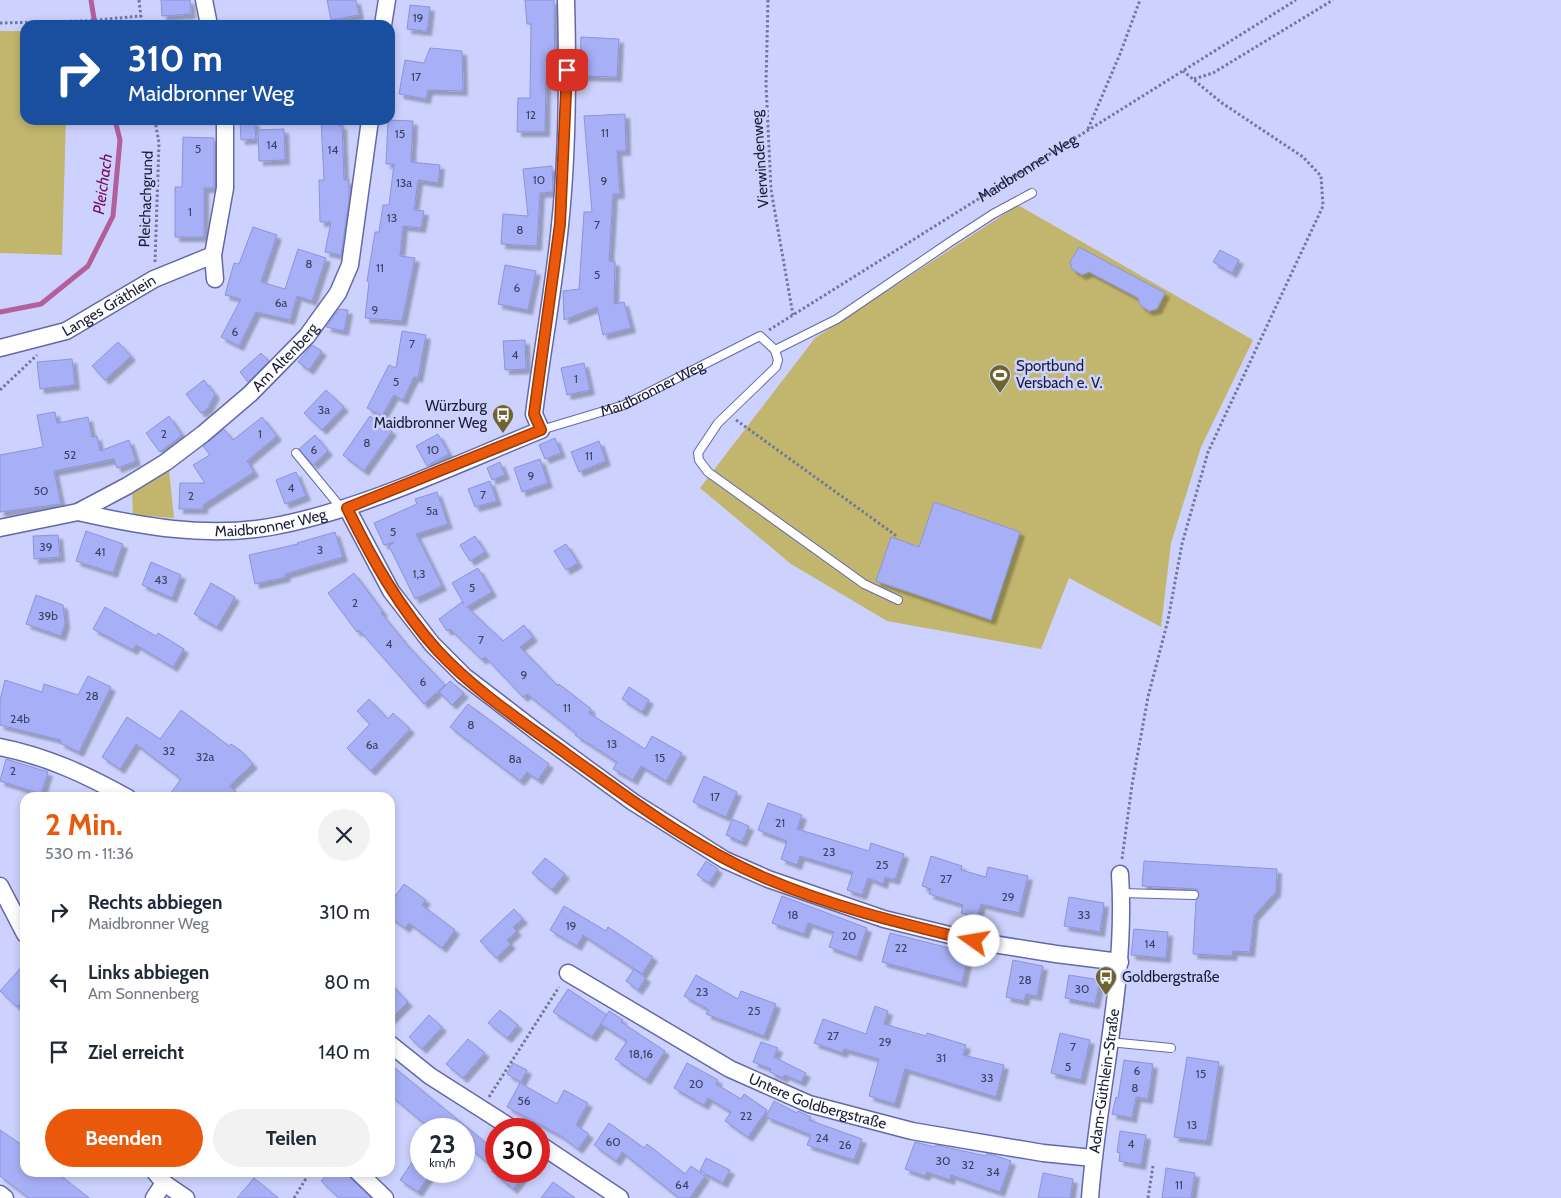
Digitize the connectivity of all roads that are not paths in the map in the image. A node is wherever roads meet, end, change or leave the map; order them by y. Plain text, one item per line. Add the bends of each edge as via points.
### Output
1 (204, 0) edge
2 (387, 0) edge
3 (566, 0) edge
4 (208, 20) edge
5 (384, 20) edge
6 (225, 125) edge
7 (369, 125) edge
8 (1032, 193) dead end
9 (213, 255) junction
10 (215, 279) dead end
11 (0, 348) edge
12 (775, 350) junction
13 (541, 430) junction
14 (296, 454) dead end
15 (345, 508) junction
16 (78, 512) junction
17 (3, 526) edge
18 (898, 600) dead end
19 (0, 748) edge
20 (117, 792) edge
21 (1120, 874) road end
22 (0, 886) edge
23 (1122, 893) junction
24 (1194, 895) dead end
25 (20, 924) edge
26 (1120, 962) junction
27 (568, 973) road end
28 (1109, 1042) junction
29 (395, 1048) edge
30 (1171, 1048) dead end
31 (494, 1118) edge
32 (550, 1151) edge
33 (1093, 1158) junction
34 (363, 1177) edge
35 (159, 1178) edge
36 (0, 1194) edge
37 (5, 1198) edge
38 (154, 1198) edge
39 (186, 1198) edge
40 (385, 1198) edge
41 (620, 1198) edge
42 (1090, 1198) edge

1 - 4 street
2 - 5 street
3 - 13 street via 568,87 565,155 560,224 534,414
6 - 9 street via 225,188
7 - 16 street, Am Altenberg via 350,265 338,293 307,336 250,394 203,434 166,462
8 - 12 lane, Maidbronner Weg via 964,232 836,319
9 - 10 street
9 - 11 street, Langes Gräthlein via 154,279 66,331
12 - 13 lane, Maidbronner Weg via 760,336 624,405
12 - 18 lane via 776,366 727,414 698,453 699,460 708,472 864,584
13 - 15 street, Maidbronner Weg
14 - 15 lane
15 - 16 street, Maidbronner Weg via 269,527 213,531 145,526
15 - 26 street via 391,591 435,648 464,676 633,802 717,855 768,879 884,920 974,941
16 - 17 street
19 - 20 street via 29,754 82,773
21 - 23 street, Adam-Güthlein-Straße
22 - 25 street
23 - 24 lane
23 - 26 street, Adam-Güthlein-Straße
26 - 28 street, Adam-Güthlein-Straße
27 - 33 street, Untere Goldbergstraße via 730,1069 809,1104 912,1131
28 - 30 lane
28 - 33 street, Adam-Güthlein-Straße
29 - 31 street
32 - 41 street
33 - 42 street, Adam-Güthlein-Straße
34 - 40 street
35 - 38 street
35 - 39 street
36 - 37 street

